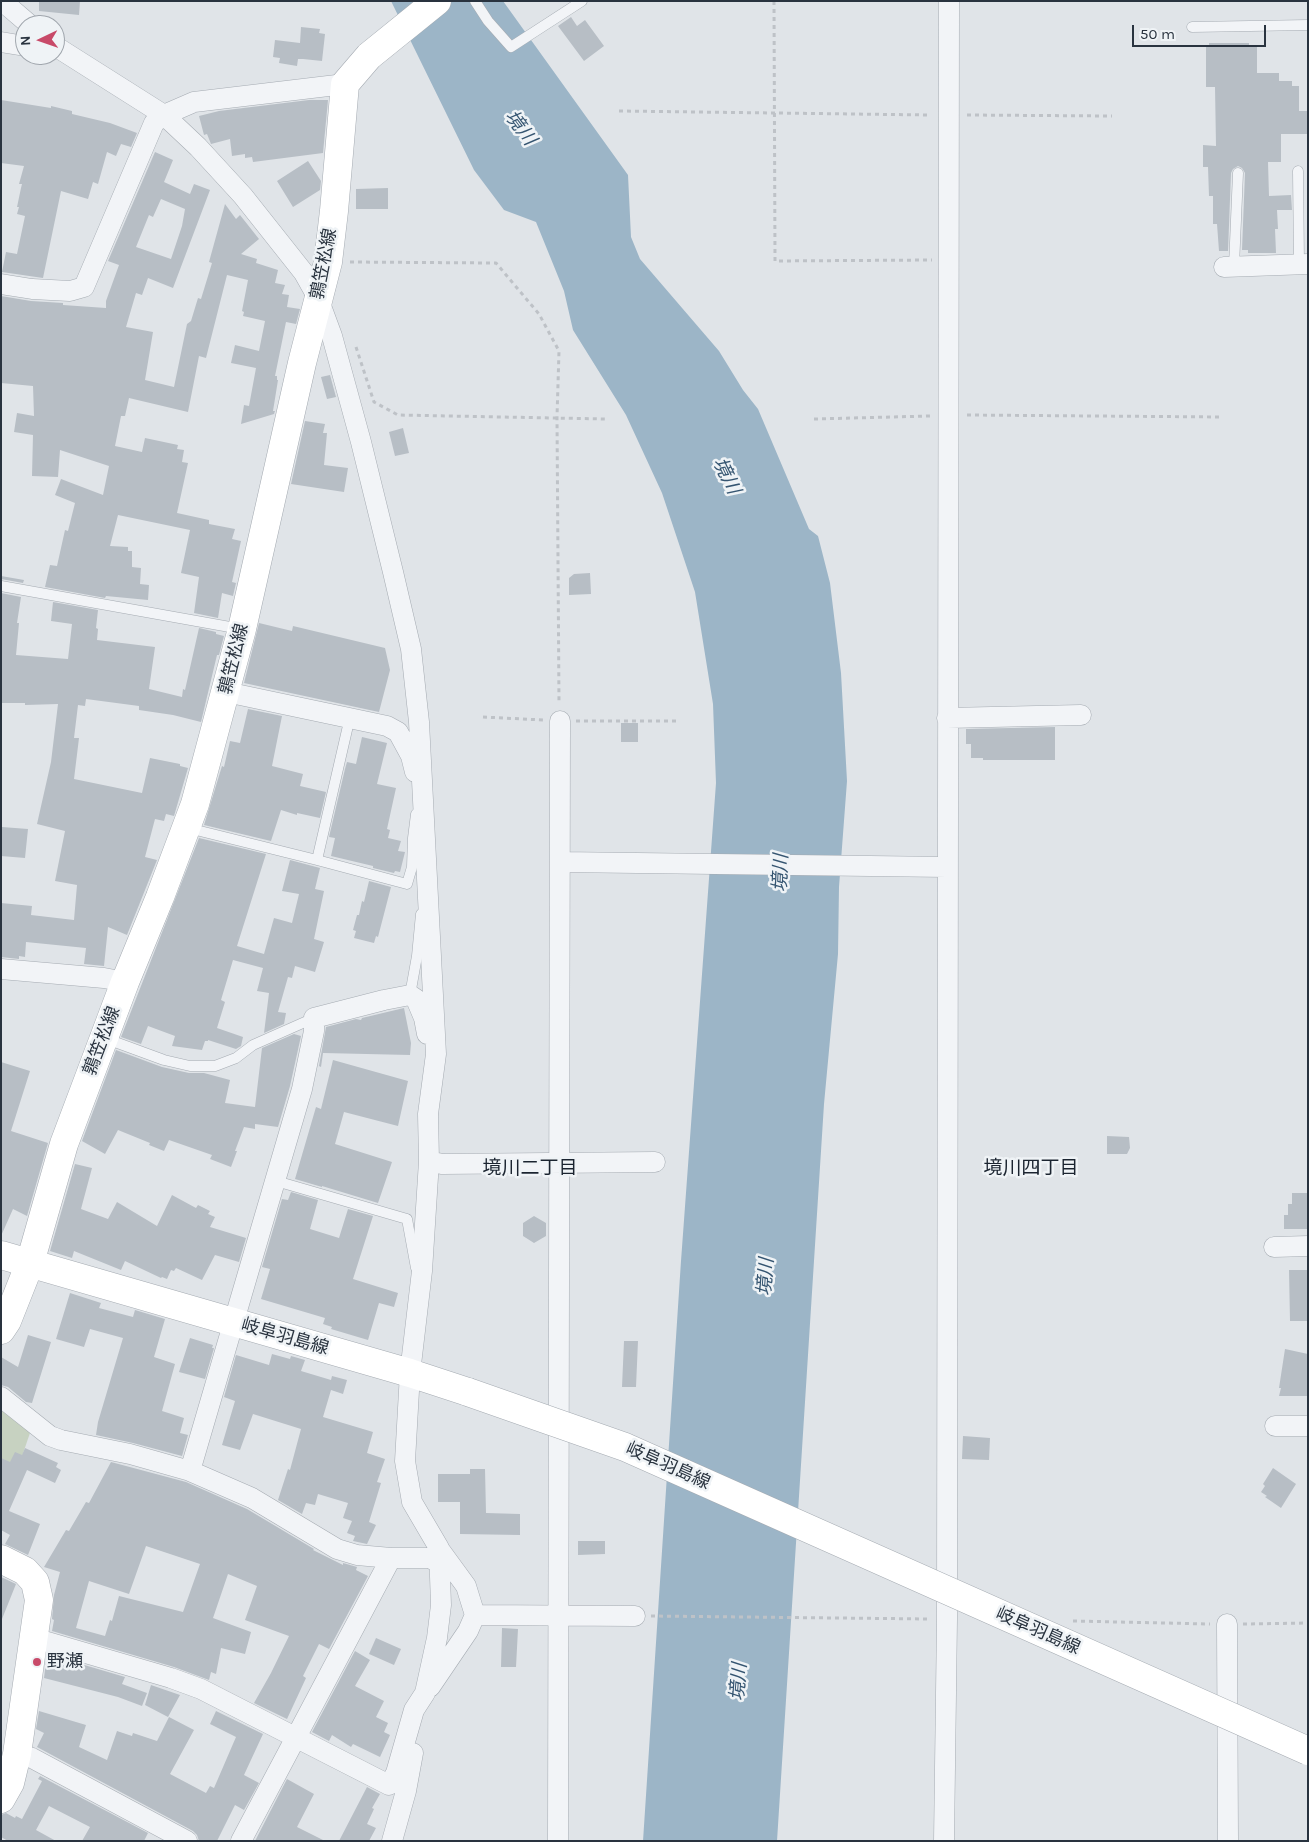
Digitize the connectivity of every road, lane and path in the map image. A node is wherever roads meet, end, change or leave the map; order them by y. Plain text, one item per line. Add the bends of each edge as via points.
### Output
1 (2, 1) edge
2 (438, 1) edge
3 (474, 1) edge
4 (582, 1) edge
5 (774, 1) edge
6 (949, 1) edge
7 (18, 15) edge
8 (1308, 25) edge
9 (1192, 26) dead end
10 (1, 42) edge
11 (15, 44) edge
12 (65, 52) edge
13 (346, 84) junction
14 (619, 111) dead end
15 (774, 113) junction
16 (164, 115) junction
17 (949, 115) junction
18 (1112, 116) dead end
19 (1298, 171) dead end
20 (1238, 173) dead end
21 (948, 260) junction
22 (328, 262) junction
23 (1303, 264) edge
24 (1229, 266) joint
25 (1, 284) edge
26 (318, 298) junction
27 (352, 339) dead end
28 (947, 415) junction
29 (557, 417) junction
30 (1223, 417) dead end
31 (814, 418) dead end
32 (606, 419) dead end
33 (1, 586) edge
34 (242, 629) junction
35 (226, 692) junction
36 (1081, 715) dead end
37 (350, 717) junction
38 (483, 717) dead end
39 (947, 718) junction
40 (560, 721) junction
41 (677, 721) dead end
42 (422, 782) junction
43 (422, 803) junction
44 (187, 826) junction
45 (317, 860) junction
46 (560, 862) junction
47 (947, 867) junction
48 (428, 900) junction
49 (1, 969) edge
50 (125, 982) junction
51 (410, 995) junction
52 (314, 1018) junction
53 (104, 1038) junction
54 (436, 1054) junction
55 (429, 1162) junction
56 (655, 1162) dead end
57 (560, 1163) junction
58 (276, 1181) junction
59 (1274, 1246) dead end
60 (1308, 1246) edge
61 (1, 1255) edge
62 (30, 1263) junction
63 (422, 1271) junction
64 (233, 1322) junction
65 (1, 1330) edge
66 (410, 1372) junction
67 (1, 1397) edge
68 (1275, 1426) dead end
69 (1308, 1426) edge
70 (190, 1471) junction
71 (439, 1555) junction
72 (391, 1558) junction
73 (1, 1559) edge
74 (476, 1615) junction
75 (559, 1615) junction
76 (635, 1616) joint
77 (947, 1619) junction
78 (1072, 1621) dead end
79 (1308, 1623) edge
80 (1227, 1624) junction
81 (34, 1638) junction
82 (424, 1693) junction
83 (295, 1737) junction
84 (1308, 1751) edge
85 (16, 1754) junction
86 (389, 1785) junction
87 (1, 1799) edge
88 (186, 1841) edge
89 (241, 1841) edge
90 (382, 1841) edge
91 (392, 1841) edge
92 (558, 1841) edge
93 (944, 1841) edge
94 (1228, 1841) edge

1 - 7 street
2 - 13 main road via 370,56
3 - 4 lane via 511,48
5 - 15 path
6 - 17 street
8 - 9 lane
10 - 11 street
12 - 16 street
13 - 16 street via 194,102
13 - 22 main road, 鶉笠松線
14 - 15 path
15 - 17 path
15 - 21 path via 774,261
16 - 25 street via 154,123 84,287 70,291
16 - 26 street via 243,196 304,273
17 - 18 path
17 - 21 street
19 - 23 lane
20 - 24 lane
21 - 28 street
22 - 26 main road, 鶉笠松線
22 - 29 path via 496,263 539,314 559,351
23 - 24 street
26 - 34 main road, 鶉笠松線
26 - 42 street via 332,336 361,442 411,649
27 - 29 path via 374,402 398,415
28 - 30 path
28 - 31 path
28 - 39 street
29 - 32 path
29 - 40 path
33 - 34 lane
34 - 35 main road, 鶉笠松線
35 - 37 street
35 - 44 main road, 鶉笠松線
36 - 39 street
37 - 42 street via 398,732
37 - 45 lane
38 - 40 path
39 - 47 street
40 - 41 path
40 - 46 street
42 - 43 street
43 - 45 lane via 417,810 412,868 407,884
43 - 48 street
44 - 45 lane
44 - 50 main road, 鶉笠松線
46 - 47 street
46 - 57 street
47 - 77 street
48 - 51 lane via 421,898 417,956
48 - 54 street
49 - 50 street
50 - 53 main road, 鶉笠松線
51 - 52 street
51 - 54 street via 416,999 424,1018 430,1049
52 - 53 lane via 215,1066 190,1066 164,1060
52 - 58 street via 302,1089
53 - 62 main road, 鶉笠松線 via 64,1144
54 - 55 street via 428,1114
55 - 57 street
55 - 63 street
56 - 57 street
57 - 75 street
58 - 63 lane via 407,1219 414,1267
58 - 64 street
59 - 60 street
61 - 62 main road, 岐阜羽島線
62 - 64 main road, 岐阜羽島線
62 - 65 main road, 鶉笠松線
63 - 66 street
64 - 66 main road, 岐阜羽島線
64 - 70 street
66 - 71 street via 405,1462 412,1502
66 - 84 main road, 岐阜羽島線, bridge via 625,1447
67 - 70 street via 50,1436
68 - 69 street
70 - 72 street via 252,1498 337,1549 357,1555
71 - 72 street
71 - 74 street via 466,1586
71 - 82 street via 440,1613
72 - 83 street
73 - 81 main road via 25,1571 35,1582 40,1600
74 - 75 street
74 - 82 street
75 - 76 street
75 - 92 street
76 - 77 path
77 - 93 street
78 - 80 path
79 - 80 path
80 - 94 street
81 - 83 street via 201,1689
81 - 85 main road
82 - 86 street via 414,1710 396,1772
82 - 91 street via 406,1791
83 - 86 street
83 - 89 street
85 - 87 main road via 10,1783
85 - 88 street via 32,1758
86 - 90 street

